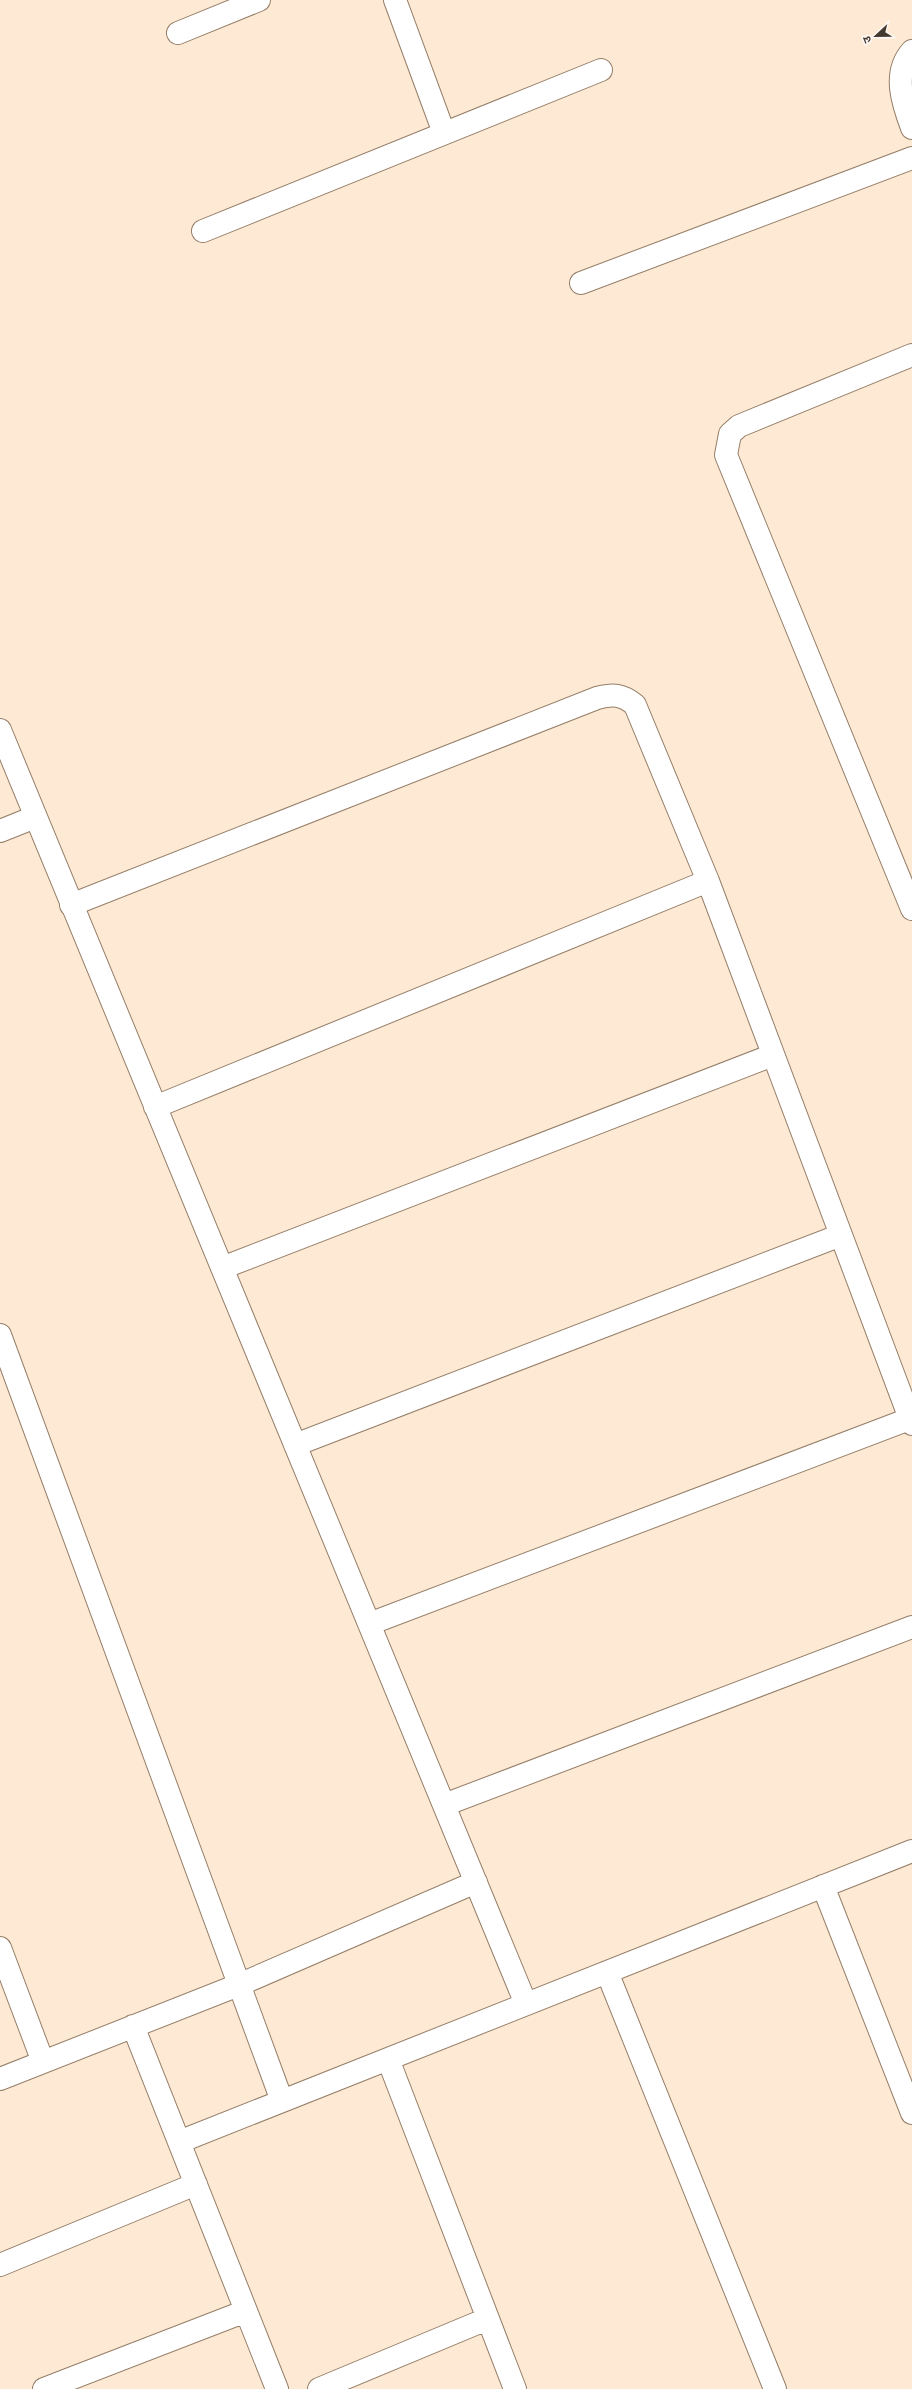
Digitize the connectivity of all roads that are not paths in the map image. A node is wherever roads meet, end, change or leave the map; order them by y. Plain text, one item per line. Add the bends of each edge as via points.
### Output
1 (259, 0) edge
2 (395, 0) edge
3 (178, 33) dead end
4 (912, 51) edge
5 (601, 70) dead end
6 (912, 128) edge
7 (444, 133) junction
8 (912, 158) edge
9 (203, 231) dead end
10 (581, 283) dead end
11 (912, 355) edge
12 (0, 730) edge
13 (35, 817) junction
14 (0, 831) edge
15 (708, 880) junction
16 (72, 905) junction
17 (912, 910) edge
18 (773, 1054) junction
19 (155, 1107) junction
20 (841, 1235) junction
21 (222, 1268) junction
22 (0, 1335) edge
23 (911, 1420) edge
24 (295, 1445) junction
25 (369, 1624) junction
26 (912, 1627) edge
27 (444, 1805) junction
28 (912, 1851) edge
29 (476, 1882) junction
30 (823, 1886) junction
31 (0, 1948) edge
32 (607, 1972) junction
33 (241, 1984) junction
34 (526, 2004) junction
35 (133, 2026) junction
36 (388, 2059) junction
37 (43, 2062) junction
38 (0, 2079) edge
39 (282, 2101) junction
40 (912, 2113) edge
41 (179, 2142) junction
42 (196, 2184) junction
43 (0, 2266) edge
44 (246, 2311) junction
45 (487, 2319) junction
46 (44, 2389) edge
47 (277, 2389) edge
48 (319, 2389) edge
49 (515, 2389) edge
50 (775, 2389) edge

1 - 3 street
2 - 7 street
4 - 6 street via 904,60 901,77 904,105
5 - 7 street
7 - 9 street
8 - 10 street
11 - 17 street via 739,426 730,434 726,455
12 - 13 street
13 - 14 street
13 - 16 street
15 - 16 street via 635,705 624,696 611,694
15 - 18 street
15 - 19 street
16 - 19 street
18 - 20 street
18 - 21 street
19 - 21 street
20 - 23 street
20 - 24 street
21 - 24 street
22 - 33 street
23 - 25 street
24 - 25 street
25 - 27 street
26 - 27 street
27 - 29 street
28 - 30 street
29 - 33 street
29 - 34 street
30 - 32 street
30 - 40 street
31 - 37 street
32 - 34 street
32 - 50 street
33 - 35 street
33 - 39 street
34 - 36 street
35 - 37 street
35 - 41 street
36 - 39 street
36 - 45 street
37 - 38 street
39 - 41 street
41 - 42 street
42 - 43 street
42 - 44 street
44 - 46 street
44 - 47 street
45 - 48 street
45 - 49 street

